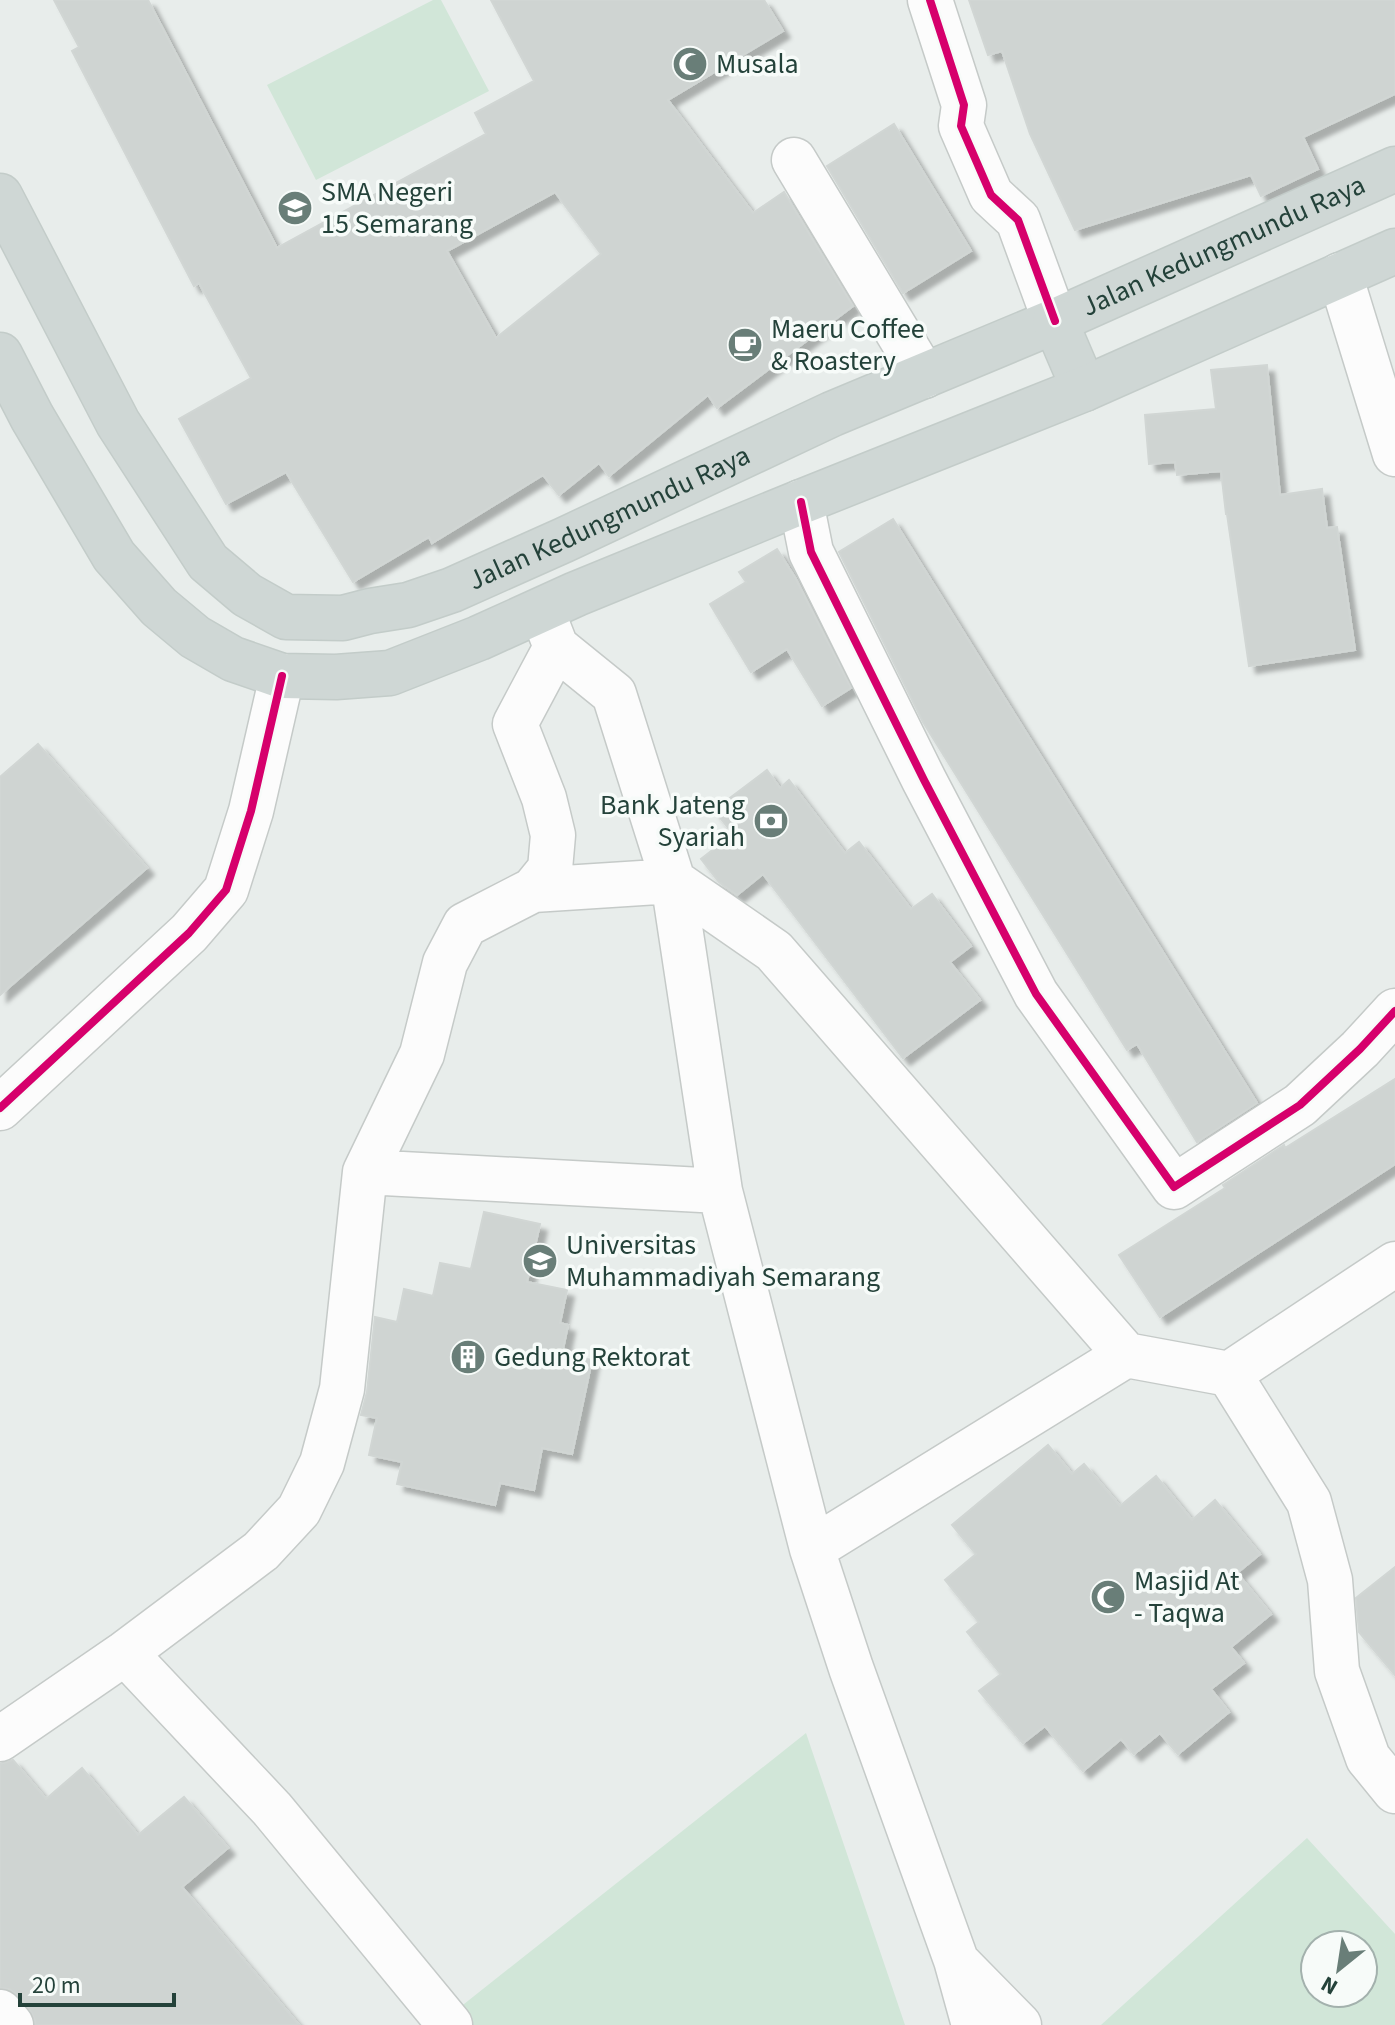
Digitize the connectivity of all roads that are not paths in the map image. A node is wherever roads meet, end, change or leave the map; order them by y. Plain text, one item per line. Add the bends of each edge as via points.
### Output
1 (930, 0) edge
2 (794, 160) dead end
3 (1395, 169) edge
4 (0, 196) edge
5 (1395, 251) edge
6 (1340, 275) junction
7 (1055, 321) junction
8 (0, 355) edge
9 (924, 376) junction
10 (1084, 389) junction
11 (1395, 454) edge
12 (801, 502) junction
13 (519, 560) junction
14 (286, 617) junction
15 (549, 629) junction
16 (282, 676) junction
17 (673, 881) junction
18 (533, 890) junction
19 (1395, 1011) edge
20 (0, 1108) edge
21 (365, 1172) junction
22 (720, 1191) junction
23 (1395, 1264) edge
24 (1126, 1355) junction
25 (1229, 1374) junction
26 (812, 1549) junction
27 (125, 1653) junction
28 (0, 1739) edge
29 (1395, 1791) edge
30 (956, 1960) junction
31 (0, 2012) edge
32 (11, 2025) edge
33 (450, 2025) edge
34 (974, 2025) edge
35 (1019, 2025) edge

1 - 7 street via 964,105 961,126 991,195 1018,220
2 - 9 street
3 - 7 main road, Jalan Kedungmundu Raya
4 - 14 main road, Jalan Kedungmundu Raya via 118,423 208,562 247,595
5 - 6 main road, Jalan Kedungmundu Raya
6 - 10 main road, Jalan Kedungmundu Raya
6 - 11 street
7 - 9 main road, Jalan Kedungmundu Raya
7 - 10 main road
8 - 16 main road, Jalan Kedungmundu Raya via 114,556 150,597 195,637 233,659
9 - 13 main road, Jalan Kedungmundu Raya
10 - 12 main road, Jalan Kedungmundu Raya
12 - 15 main road, Jalan Kedungmundu Raya via 576,594
12 - 19 street via 811,552 1036,994 1174,1187 1300,1105
13 - 14 main road, Jalan Kedungmundu Raya via 408,605 343,618
13 - 15 main road
14 - 16 main road
15 - 16 main road, Jalan Kedungmundu Raya via 390,673
15 - 17 street via 614,694
15 - 18 street via 515,724 553,835 550,869
16 - 20 street via 251,811 226,890 189,933
17 - 18 street
17 - 22 street
17 - 24 street via 774,951
18 - 21 street via 465,925 445,963 422,1054
21 - 22 street
21 - 27 street via 342,1389 322,1463 305,1498 261,1551
22 - 26 street
23 - 25 street
24 - 25 street
24 - 26 street
25 - 29 street via 1309,1502 1330,1580 1337,1671 1368,1758
26 - 30 street
27 - 28 street
27 - 33 street via 272,1809
30 - 34 street
30 - 35 street
31 - 32 street

